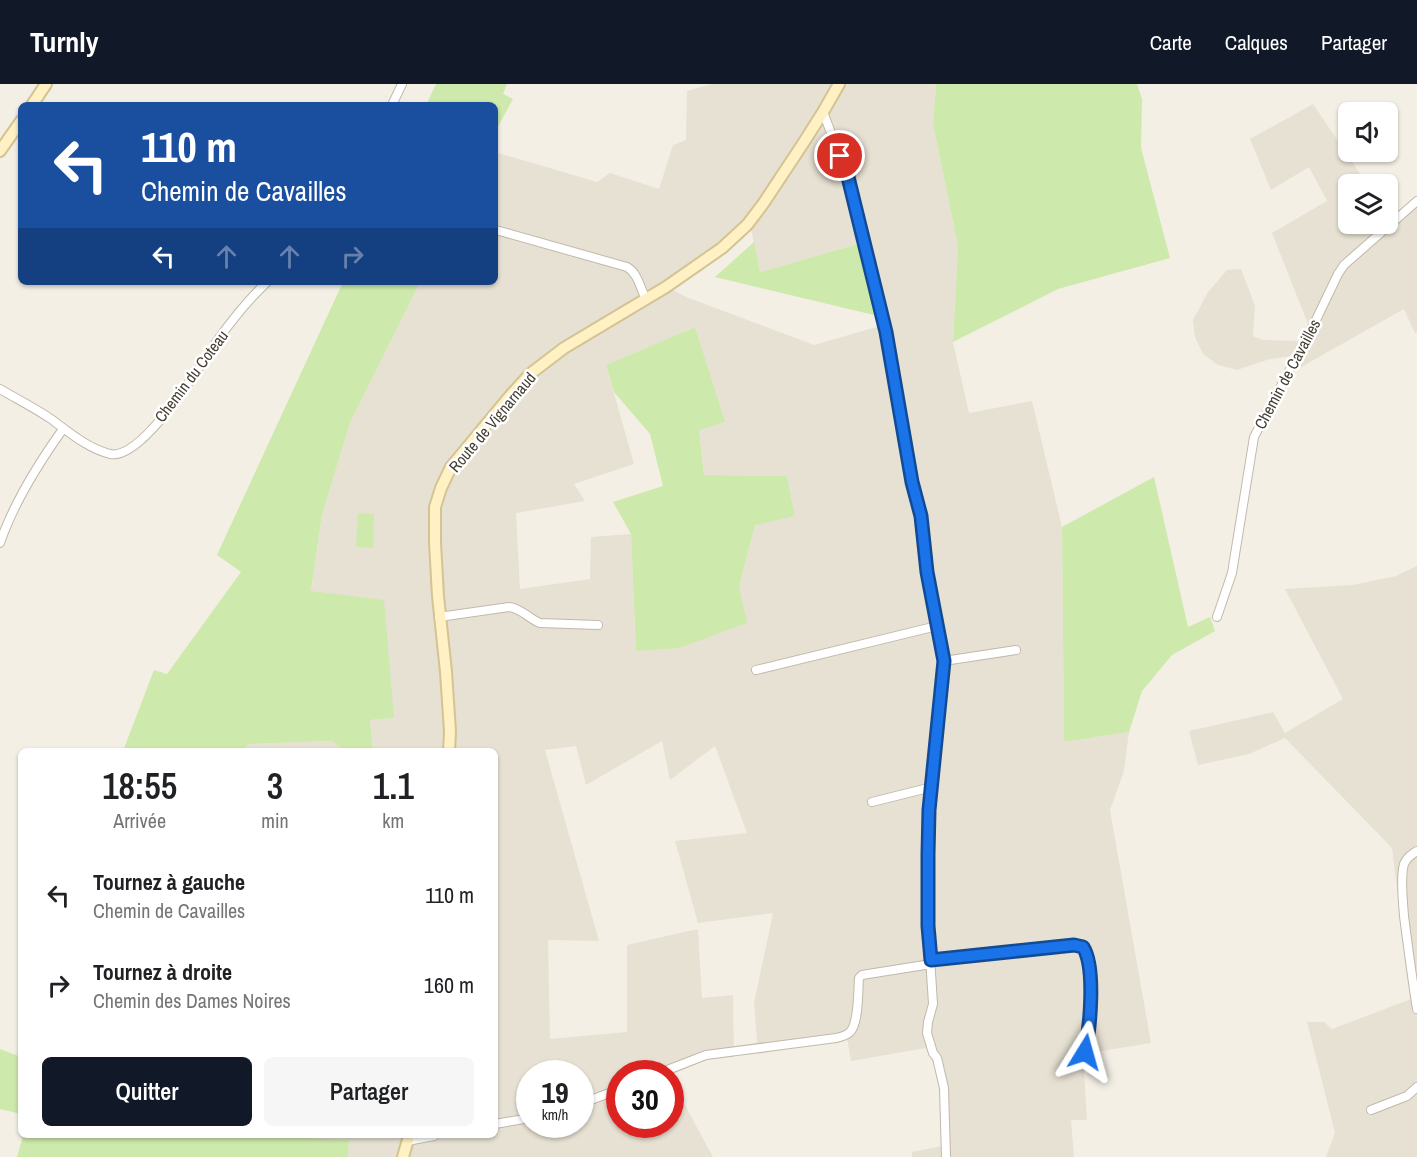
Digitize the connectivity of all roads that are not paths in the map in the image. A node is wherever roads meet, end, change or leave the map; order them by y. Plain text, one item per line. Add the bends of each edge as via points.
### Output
1 (46, 84) edge
2 (402, 84) edge
3 (839, 84) edge
4 (34, 102) edge
5 (393, 102) edge
6 (824, 112) junction
7 (18, 125) edge
8 (0, 151) edge
9 (1417, 201) edge
10 (498, 232) edge
11 (264, 285) edge
12 (646, 299) junction
13 (0, 388) edge
14 (63, 429) junction
15 (0, 543) edge
16 (439, 617) junction
17 (1216, 617) dead end
18 (598, 626) dead end
19 (937, 626) junction
20 (1016, 650) dead end
21 (944, 661) junction
22 (756, 670) dead end
23 (449, 748) edge
24 (932, 787) junction
25 (872, 802) dead end
26 (1417, 851) edge
27 (931, 962) junction
28 (1417, 1009) edge
29 (1085, 1052) dead end
30 (684, 1064) edge
31 (1417, 1087) edge
32 (1371, 1110) dead end
33 (516, 1120) edge
34 (498, 1123) edge
35 (408, 1138) edge
36 (404, 1157) edge
37 (946, 1157) edge

1 - 4 street
2 - 5 street
3 - 6 street, Route de Vignarnaud
6 - 12 street, Route de Vignarnaud via 747,225 722,248
6 - 19 street via 848,177 886,332 921,516
7 - 8 street
9 - 17 street, Chemin de Cavailles via 1344,265 1254,437 1232,573
10 - 12 street via 627,267 635,274
11 - 14 street, Chemin du Coteau via 246,302 172,406 138,442 112,455
12 - 16 street, Route de Vignarnaud via 564,348 530,374 451,467 435,507
13 - 14 street
14 - 15 street via 14,508
16 - 18 street via 509,607 540,623
16 - 23 street, Route de Vignarnaud
19 - 21 street
19 - 22 street
20 - 21 street
21 - 24 street
24 - 25 street
24 - 27 street via 928,854
26 - 28 street via 1405,861 1402,895
27 - 29 street via 1083,947 1090,979
27 - 30 street via 862,975 854,1027 844,1036 706,1055
27 - 37 street via 933,1004 927,1033 944,1088
31 - 32 street via 1407,1096
33 - 34 street
35 - 36 street

